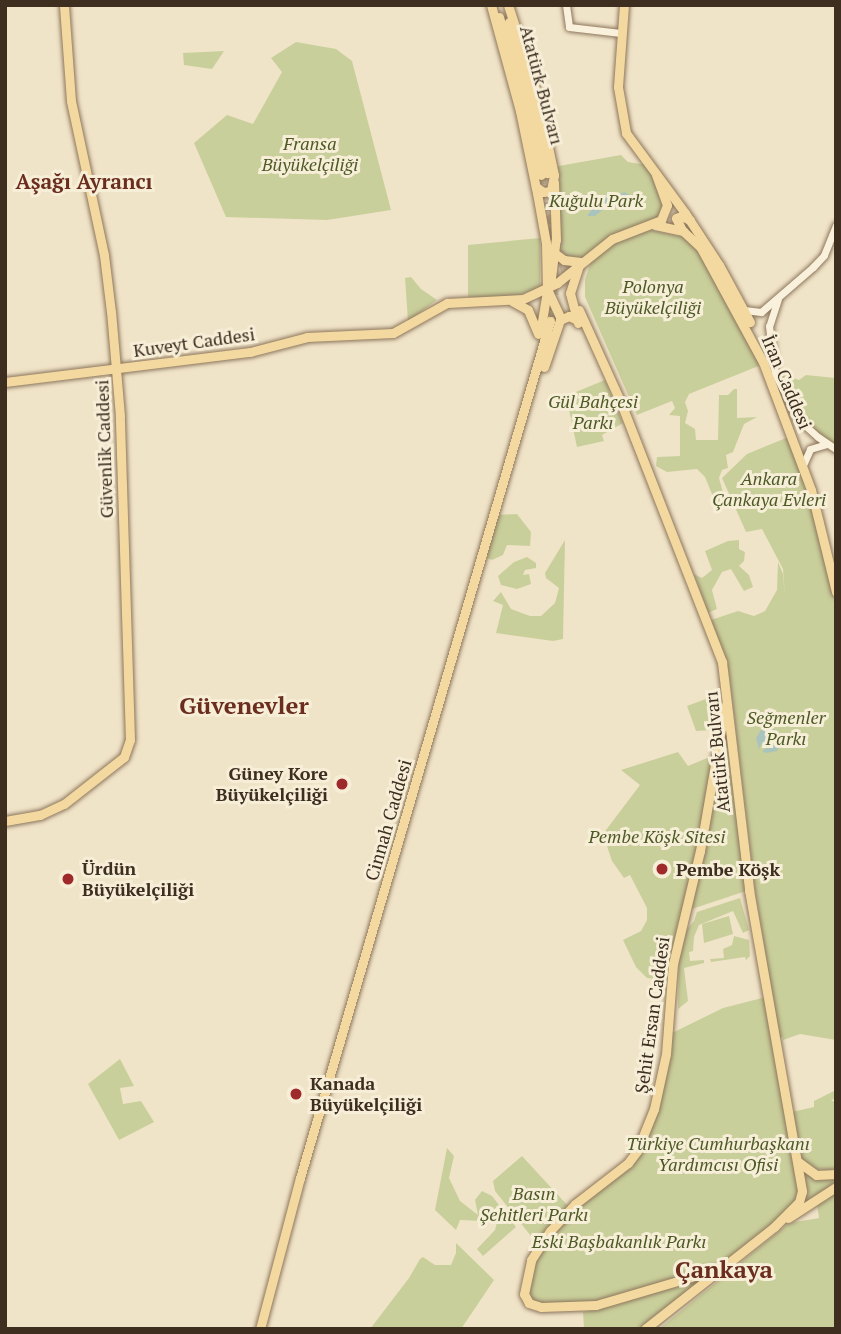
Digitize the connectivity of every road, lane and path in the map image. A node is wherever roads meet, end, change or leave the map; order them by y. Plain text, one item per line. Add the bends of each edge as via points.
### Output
1 (64, 5) edge
2 (493, 5) edge
3 (506, 5) edge
4 (566, 5) edge
5 (624, 5) edge
6 (621, 33) junction
7 (656, 175) junction
8 (554, 182) junction
9 (536, 187) junction
10 (690, 220) junction
11 (653, 225) junction
12 (836, 225) edge
13 (683, 231) junction
14 (546, 243) junction
15 (555, 254) junction
16 (581, 262) junction
17 (547, 289) junction
18 (778, 299) junction
19 (512, 301) junction
20 (744, 310) junction
21 (578, 315) junction
22 (561, 319) junction
23 (550, 321) tunnel mouth
24 (539, 339) junction
25 (544, 367) dead end
26 (116, 369) junction
27 (775, 374) junction
28 (5, 382) edge
29 (826, 444) junction
30 (836, 449) edge
31 (803, 465) junction
32 (503, 479) junction
33 (836, 592) edge
34 (727, 697) junction
35 (5, 821) edge
36 (796, 1160) junction
37 (836, 1174) edge
38 (836, 1187) edge
39 (775, 1227) junction
40 (721, 1268) junction
41 (260, 1329) edge
42 (645, 1329) edge

1 - 26 main road, Güvenlik Caddesi via 71,101 104,255
2 - 3 main road, Atatürk Bulvarı via 544,174 531,96
2 - 9 main road
3 - 8 main road via 541,110
4 - 6 street via 569,27
5 - 6 main road
6 - 7 main road, İran Caddesi via 619,99 631,144
7 - 10 main road, İran Caddesi
7 - 11 main road via 667,209
8 - 9 main road via 548,192
8 - 15 main road
9 - 14 main road
10 - 13 main road via 676,218
10 - 20 main road, İran Caddesi
11 - 13 main road
11 - 16 main road, Kuveyt Caddesi via 618,235
12 - 18 street via 824,255
13 - 31 main road, İran Caddesi via 701,248 738,311 764,362
14 - 15 main road
14 - 17 main road
15 - 16 main road
15 - 17 main road
16 - 17 main road, Kuveyt Caddesi
16 - 21 main road, Atatürk Bulvarı via 570,293
17 - 19 main road, Kuveyt Caddesi
17 - 22 main road
17 - 24 main road
18 - 20 street via 761,312
18 - 27 street via 769,326
19 - 24 main road via 530,313
19 - 26 main road, Kuveyt Caddesi via 447,303 393,333 307,337 250,352
20 - 27 main road, İran Caddesi
21 - 22 main road
21 - 34 main road, Atatürk Bulvarı via 621,403 722,662
22 - 25 main road
23 - 32 main road, Cinnah Caddesi
24 - 32 main road via 502,468
26 - 28 main road, Kuveyt Caddesi
26 - 35 main road, Güvenlik Caddesi via 128,750 64,804 40,815
27 - 29 street via 799,419
29 - 30 street
29 - 31 street via 810,449
31 - 33 main road, İran Caddesi
32 - 41 main road, Cinnah Caddesi
34 - 36 main road, Atatürk Bulvarı via 749,890
34 - 40 main road, Şehit Ersan Caddesi via 671,981 662,1084 641,1143 628,1163 575,1204 550,1231 531,1260 524,1294 529,1303 541,1307 596,1305
36 - 37 main road via 816,1175
36 - 39 main road, Atatürk Bulvarı via 801,1198
38 - 39 main road
39 - 40 main road
40 - 42 main road

